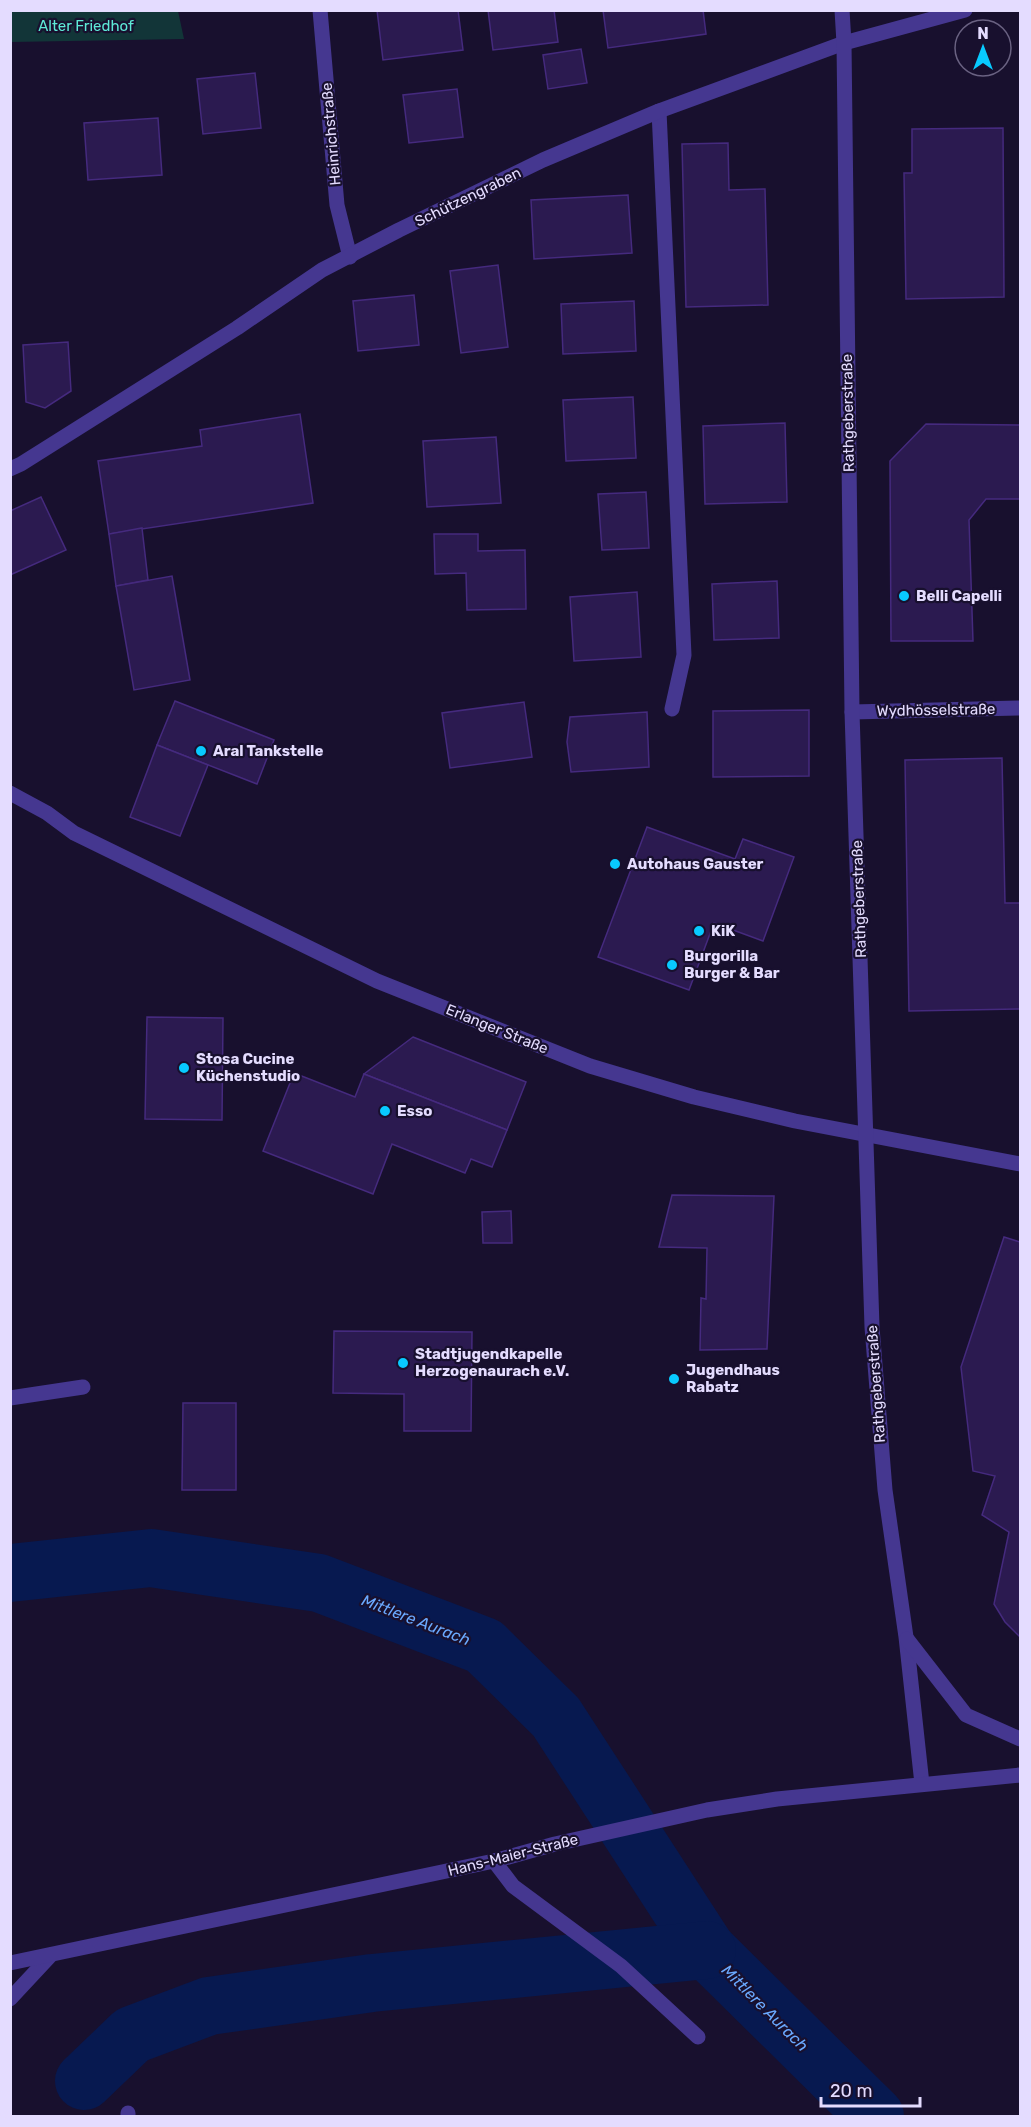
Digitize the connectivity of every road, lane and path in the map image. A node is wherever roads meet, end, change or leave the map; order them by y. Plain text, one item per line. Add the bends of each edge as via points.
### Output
1 (320, 10) edge
2 (842, 10) edge
3 (966, 10) edge
4 (844, 43) junction
5 (659, 111) junction
6 (350, 257) junction
7 (10, 469) edge
8 (1020, 708) edge
9 (672, 709) dead end
10 (852, 712) junction
11 (10, 793) edge
12 (867, 1135) junction
13 (1020, 1164) edge
14 (83, 1387) dead end
15 (10, 1398) edge
16 (906, 1637) junction
17 (1020, 1739) edge
18 (1020, 1775) edge
19 (922, 1784) junction
20 (494, 1861) junction
21 (51, 1954) junction
22 (10, 1963) edge
23 (10, 1999) edge
24 (698, 2037) dead end

1 - 6 street, Heinrichstraße via 337,205
2 - 4 street, Rathgeberstraße
3 - 4 street, Schützengraben
4 - 5 street, Schützengraben
4 - 10 street, Rathgeberstraße
5 - 6 street, Schützengraben via 543,160
5 - 9 street via 684,655
6 - 7 street, Schützengraben via 322,270 237,328
8 - 10 street, Wydhösselstraße
10 - 12 street, Rathgeberstraße
11 - 12 street, Erlanger Straße via 74,832 409,994 590,1066 694,1097
12 - 13 street, Erlanger Straße
12 - 16 street, Rathgeberstraße via 873,1357 885,1490
14 - 15 street
16 - 17 street via 966,1715
16 - 19 street, Rathgeberstraße
18 - 19 street, Hans-Maier-Straße
19 - 20 street, Hans-Maier-Straße via 707,1810
20 - 21 street, Hans-Maier-Straße
20 - 24 street via 513,1887 621,1966
21 - 22 street, Hans-Maier-Straße
21 - 23 street

